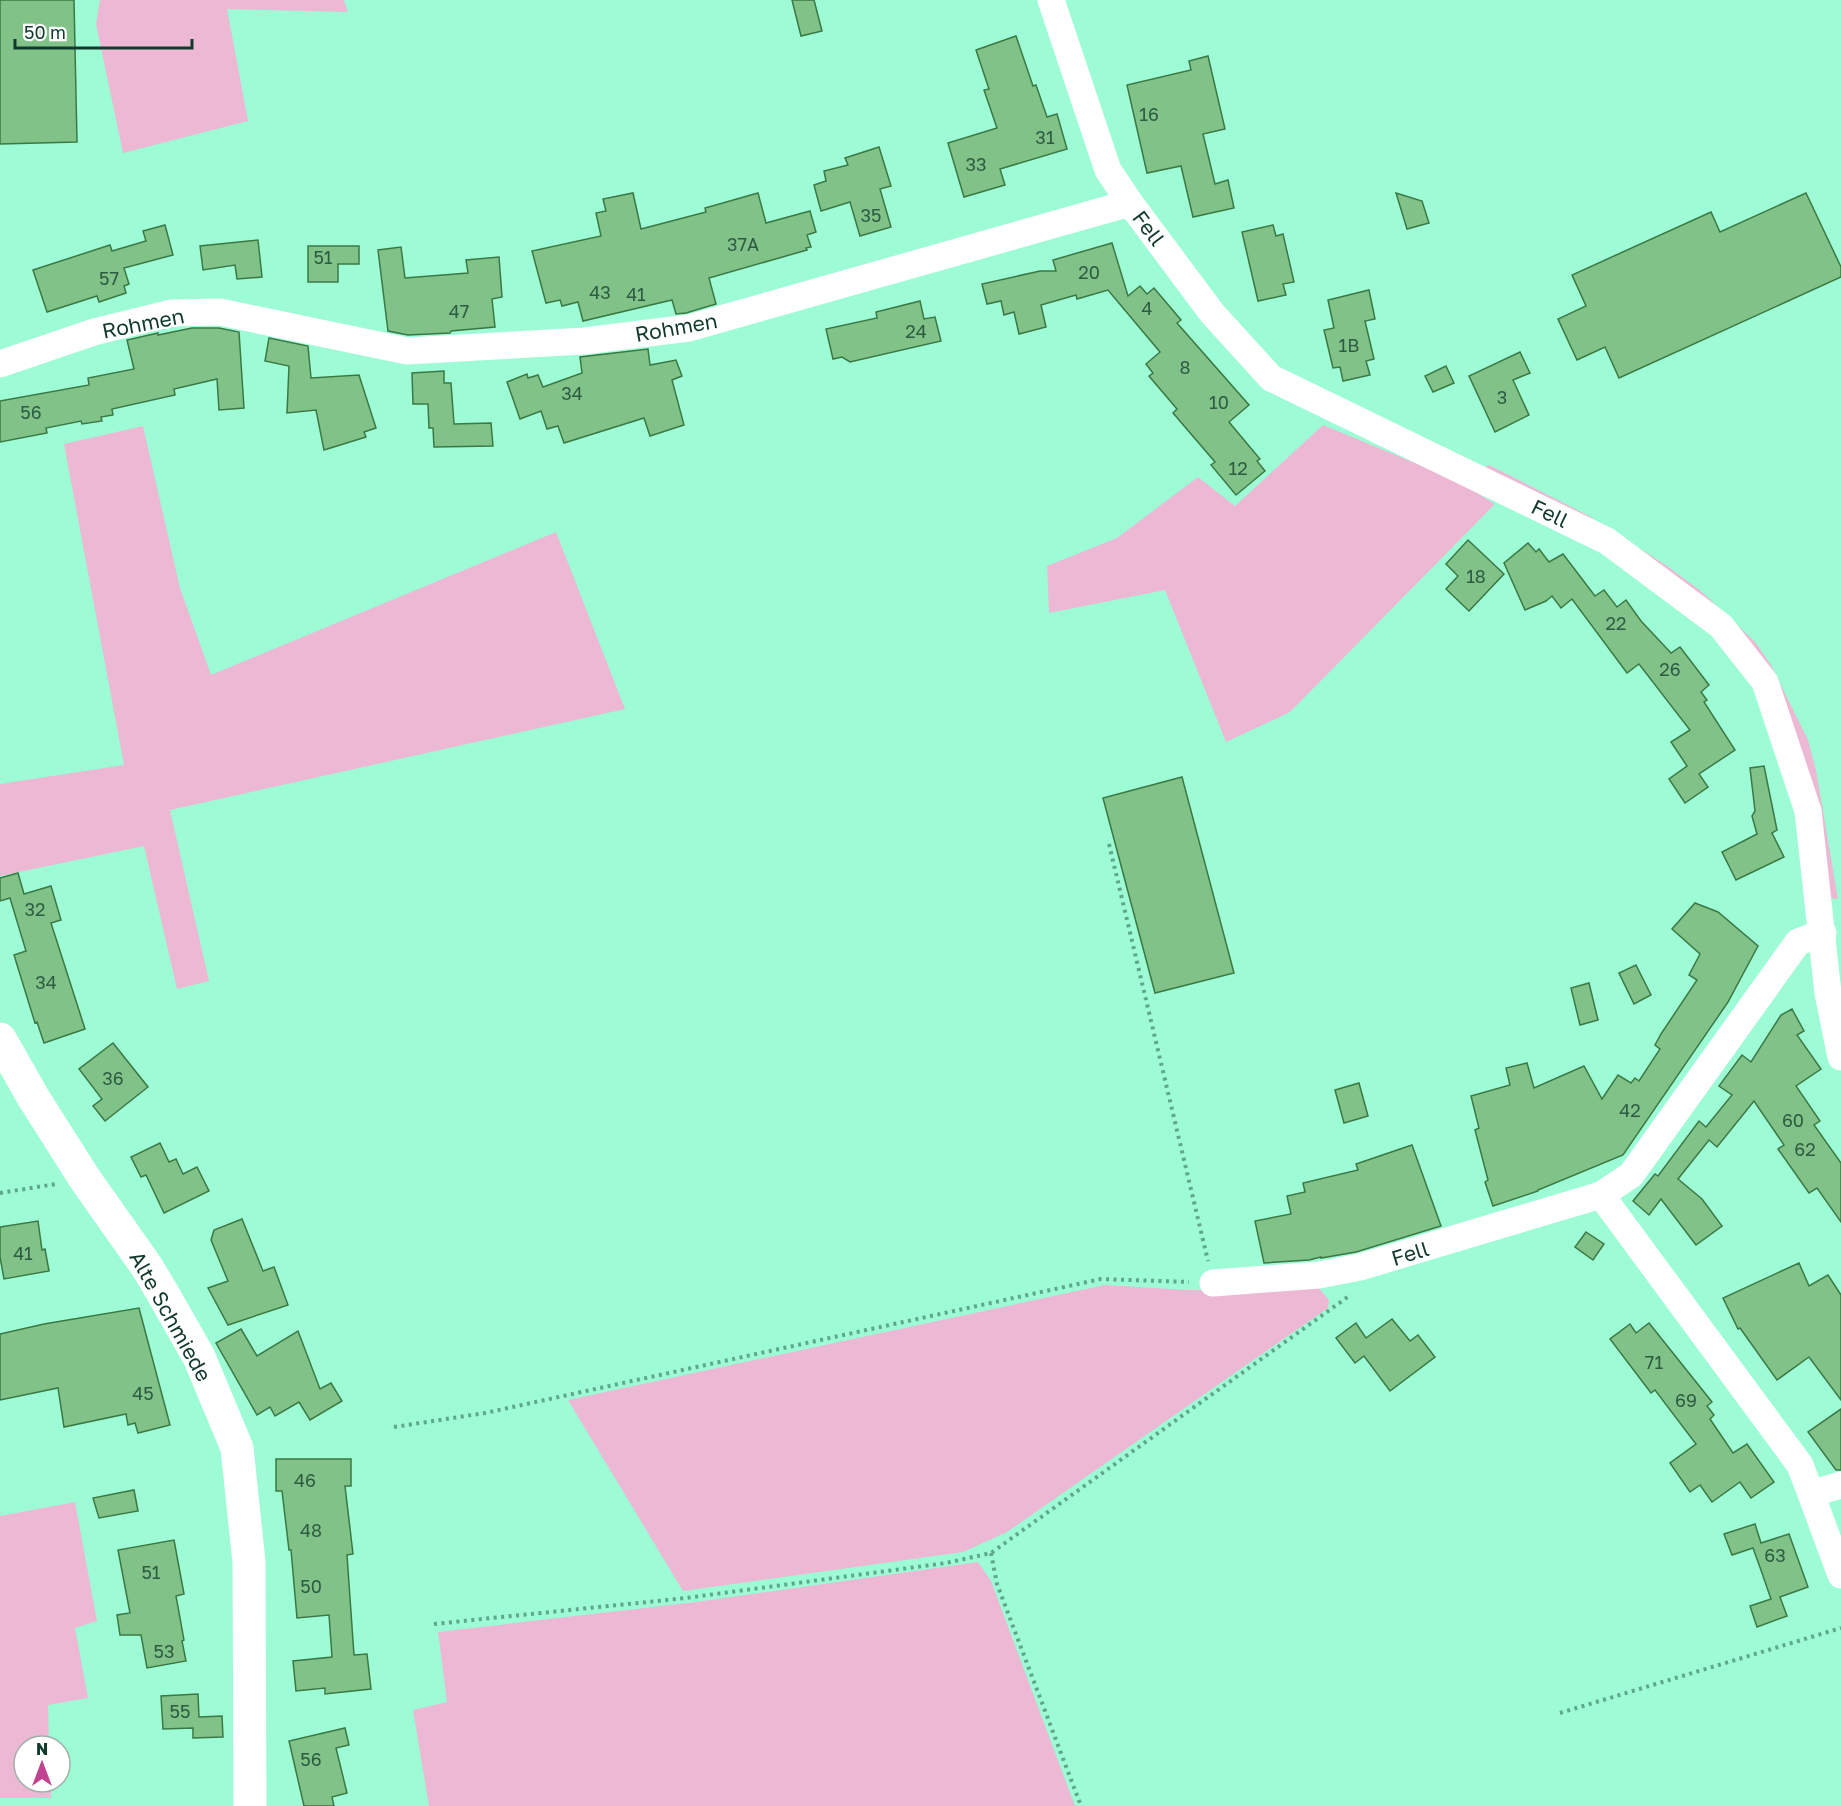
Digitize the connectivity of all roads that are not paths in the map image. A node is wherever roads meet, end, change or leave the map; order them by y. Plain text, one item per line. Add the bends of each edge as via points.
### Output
1 (1051, 0) edge
2 (1130, 202) junction
3 (0, 364) edge
4 (1823, 933) junction
5 (0, 1039) edge
6 (1841, 1056) edge
7 (1601, 1195) junction
8 (1214, 1283) road end
9 (1841, 1485) edge
10 (1811, 1494) junction
11 (1841, 1575) edge
12 (250, 1806) edge

1 - 2 street via 1108,170
2 - 3 street, Rohmen via 689,328 584,341 406,351 220,312 171,313 94,332
2 - 4 street, Fell via 1212,313 1271,378 1607,541 1721,626 1765,682 1808,811
4 - 6 street, Fell via 1828,993
4 - 7 street, Fell via 1798,942 1631,1174
5 - 12 street, Alte Schmiede via 85,1179 168,1301 198,1357 237,1448 249,1562
7 - 8 street, Fell via 1360,1267 1319,1275
7 - 10 street via 1800,1465
9 - 10 street
10 - 11 street

